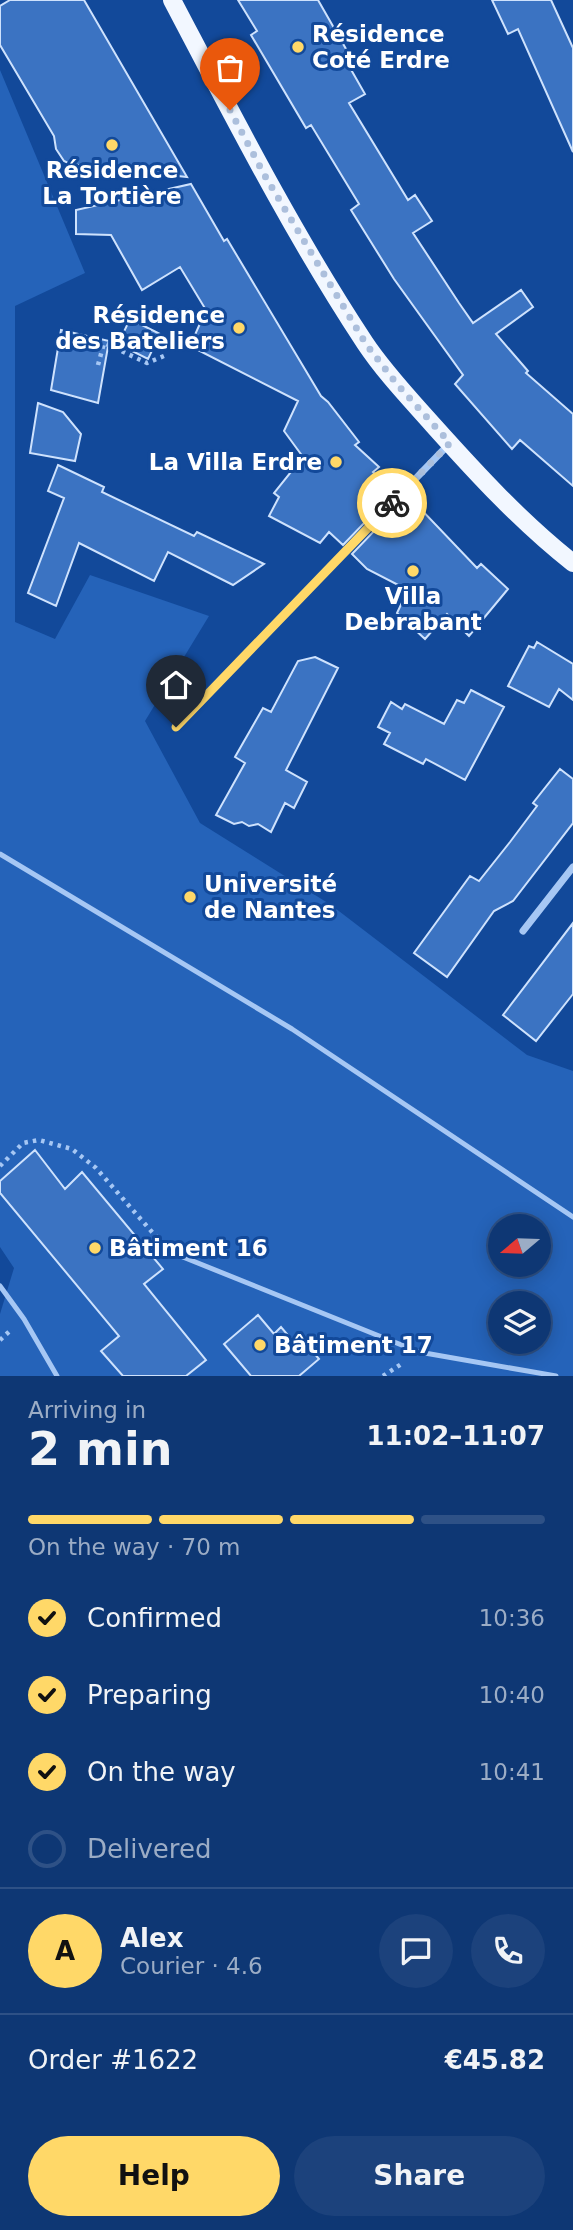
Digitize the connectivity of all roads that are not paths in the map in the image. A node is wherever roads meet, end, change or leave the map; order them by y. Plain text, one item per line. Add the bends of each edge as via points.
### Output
1 (172, 0) edge
2 (450, 443) junction
3 (573, 563) edge
4 (176, 727) dead end
5 (0, 854) edge
6 (573, 867) edge
7 (523, 931) dead end
8 (573, 1217) edge
9 (168, 1251) road end
10 (0, 1286) edge
11 (57, 1376) edge
12 (556, 1376) edge

1 - 2 main road via 265,176 366,344
2 - 3 main road via 533,531
2 - 4 street
5 - 8 lane via 292,1029
6 - 7 street
9 - 12 lane via 419,1352
10 - 11 lane

